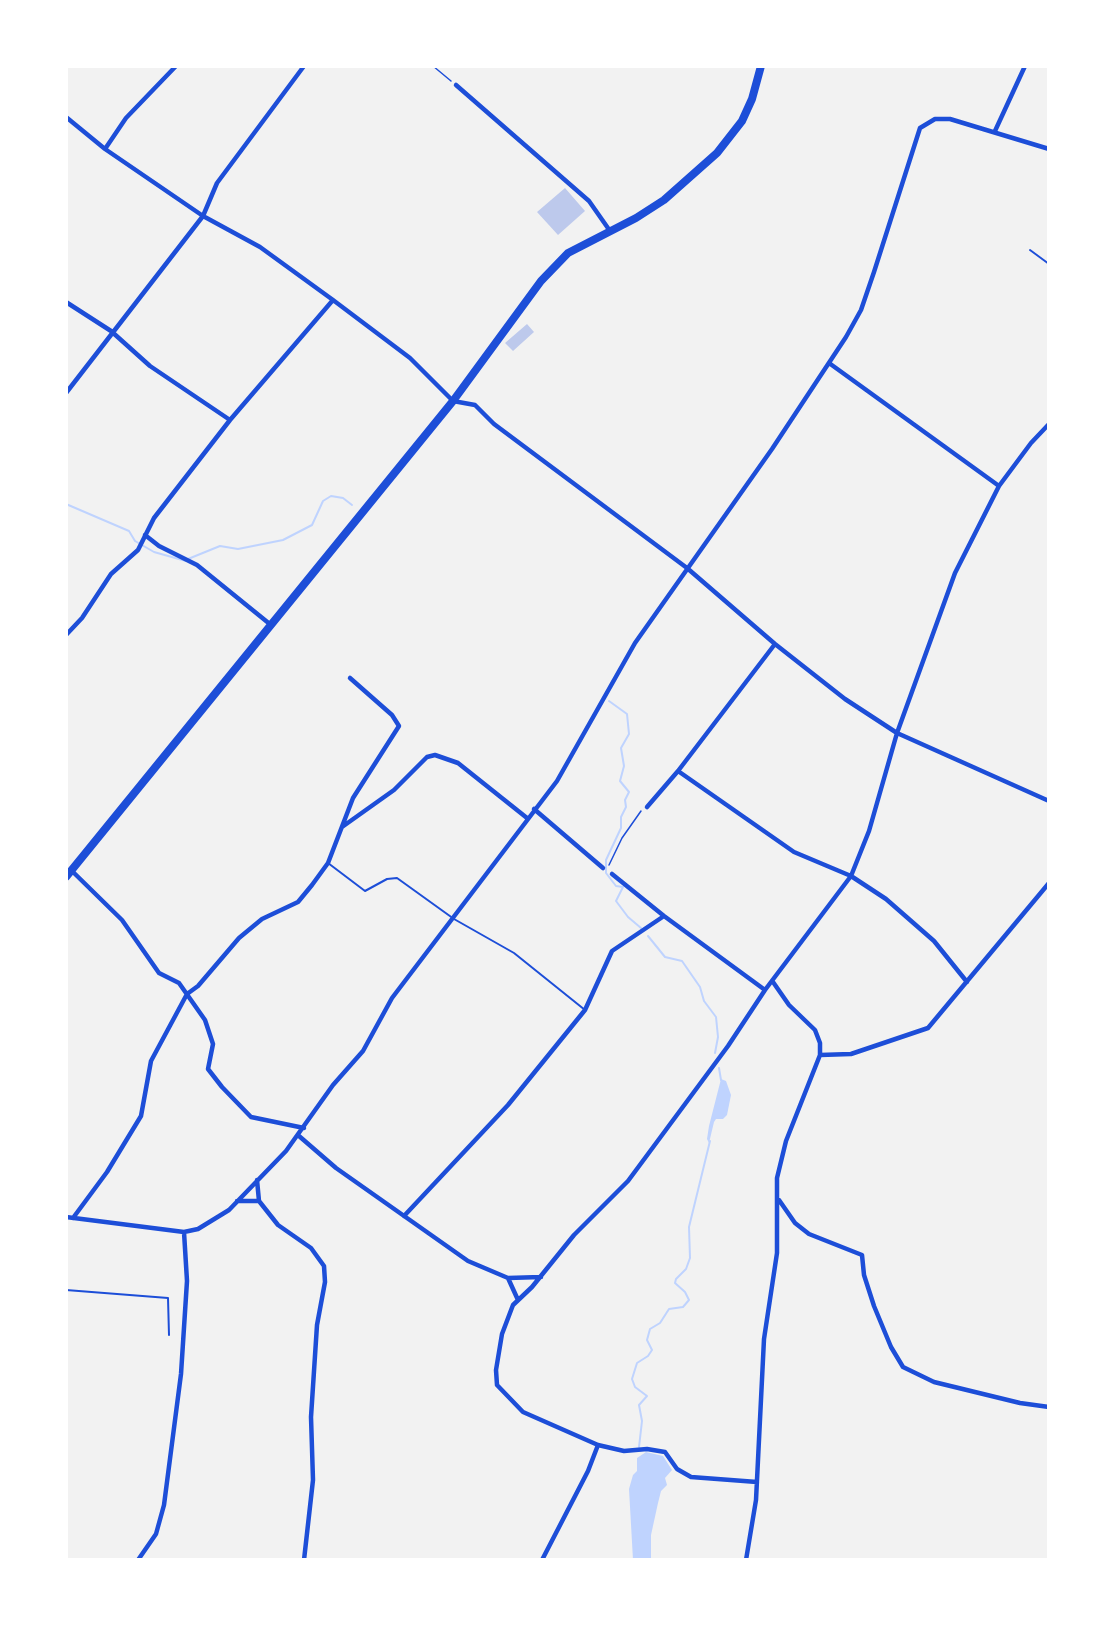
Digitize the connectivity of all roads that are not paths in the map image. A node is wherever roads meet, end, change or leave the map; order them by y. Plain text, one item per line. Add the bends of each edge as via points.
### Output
1 (176, 66) edge
2 (304, 66) edge
3 (761, 66) edge
4 (1025, 66) edge
5 (456, 85) road end
6 (66, 117) edge
7 (995, 131) junction
8 (105, 149) junction
9 (1049, 149) edge
10 (203, 216) junction
11 (610, 231) junction
12 (1030, 250) dead end
13 (1049, 264) edge
14 (333, 300) junction
15 (66, 302) edge
16 (111, 331) junction
17 (829, 363) junction
18 (66, 393) edge
19 (453, 401) junction
20 (231, 420) junction
21 (1049, 424) edge
22 (999, 486) junction
23 (144, 537) junction
24 (687, 568) junction
25 (271, 625) junction
26 (66, 635) edge
27 (775, 644) junction
28 (350, 678) dead end
29 (897, 733) junction
30 (678, 771) junction
31 (1049, 801) edge
32 (647, 807) road end
33 (534, 809) junction
34 (527, 818) junction
35 (342, 827) junction
36 (328, 863) junction
37 (603, 868) dead end
38 (69, 874) edge
39 (612, 874) road end
40 (851, 876) junction
41 (1049, 884) edge
42 (664, 916) junction
43 (453, 919) junction
44 (774, 982) junction
45 (967, 982) junction
46 (765, 990) junction
47 (187, 994) junction
48 (585, 1010) junction
49 (820, 1055) junction
50 (304, 1128) junction
51 (299, 1136) junction
52 (257, 1180) junction
53 (778, 1198) junction
54 (237, 1201) junction
55 (259, 1201) junction
56 (404, 1216) junction
57 (66, 1217) edge
58 (73, 1218) junction
59 (184, 1232) junction
60 (541, 1277) junction
61 (508, 1278) junction
62 (66, 1290) edge
63 (518, 1300) junction
64 (169, 1335) dead end
65 (1049, 1407) edge
66 (598, 1445) junction
67 (757, 1482) junction
68 (138, 1560) edge
69 (304, 1560) edge
70 (542, 1560) edge
71 (746, 1560) edge

1 - 8 street via 126,118
2 - 10 street via 216,183
3 - 11 main road via 748,109 725,144 670,195
4 - 7 street
5 - 11 street via 590,201
6 - 8 street
7 - 9 street
7 - 17 street via 950,119 924,124 917,134 861,310
8 - 10 street
10 - 14 street via 260,247
10 - 16 street
11 - 19 main road via 568,253 541,281
12 - 13 lane
14 - 19 street via 410,358
14 - 20 street
15 - 16 street
16 - 18 street
16 - 20 street via 150,366
17 - 22 street
17 - 24 street
19 - 24 street via 475,405 494,424
19 - 25 main road
20 - 23 street via 154,518
21 - 22 street
22 - 29 street via 955,573
23 - 25 street via 197,565
23 - 26 street
24 - 27 street
24 - 33 street via 629,652 562,773
25 - 38 main road
27 - 29 street
27 - 30 street
28 - 35 street via 399,726 353,798
29 - 31 street
29 - 40 street via 869,831
30 - 32 street
30 - 40 street via 794,852
33 - 34 street
33 - 37 street
34 - 35 street via 458,763 435,755
34 - 43 street
35 - 36 street
36 - 43 lane via 365,891 397,878
36 - 47 street via 298,902 252,927
38 - 47 street via 122,920 159,973 179,983
39 - 42 street
40 - 44 street
40 - 45 street via 886,899 934,941
41 - 45 street
42 - 46 street
42 - 48 street via 612,951
43 - 48 lane via 514,953
43 - 50 street via 392,998 363,1051 333,1085
44 - 46 street
44 - 49 street via 789,1005 815,1030
45 - 49 street via 928,1028 851,1054
46 - 60 street via 628,1181 574,1235
47 - 50 street via 211,1031 213,1050 207,1066 222,1088 251,1117
47 - 58 street via 151,1061 141,1116
48 - 56 street via 508,1105
49 - 53 street via 783,1151 777,1178
50 - 51 street
51 - 52 street
51 - 56 street via 336,1168
52 - 54 street
52 - 55 street
53 - 65 street via 795,1223 809,1234 862,1256 874,1306 903,1367 934,1382
53 - 67 street via 777,1253 764,1339
54 - 55 street
54 - 59 street via 209,1224
55 - 69 street via 278,1225 311,1248 324,1266 325,1282 316,1326 311,1417 313,1480
56 - 61 street via 468,1261
57 - 58 street
58 - 59 street
59 - 68 street via 187,1281 181,1374 164,1505 156,1534
60 - 61 street
60 - 63 street
61 - 63 street
62 - 64 lane via 168,1298
63 - 66 street via 502,1334 495,1379 500,1391 532,1417
66 - 67 street via 624,1451 656,1449 691,1477
66 - 70 street
67 - 71 street

